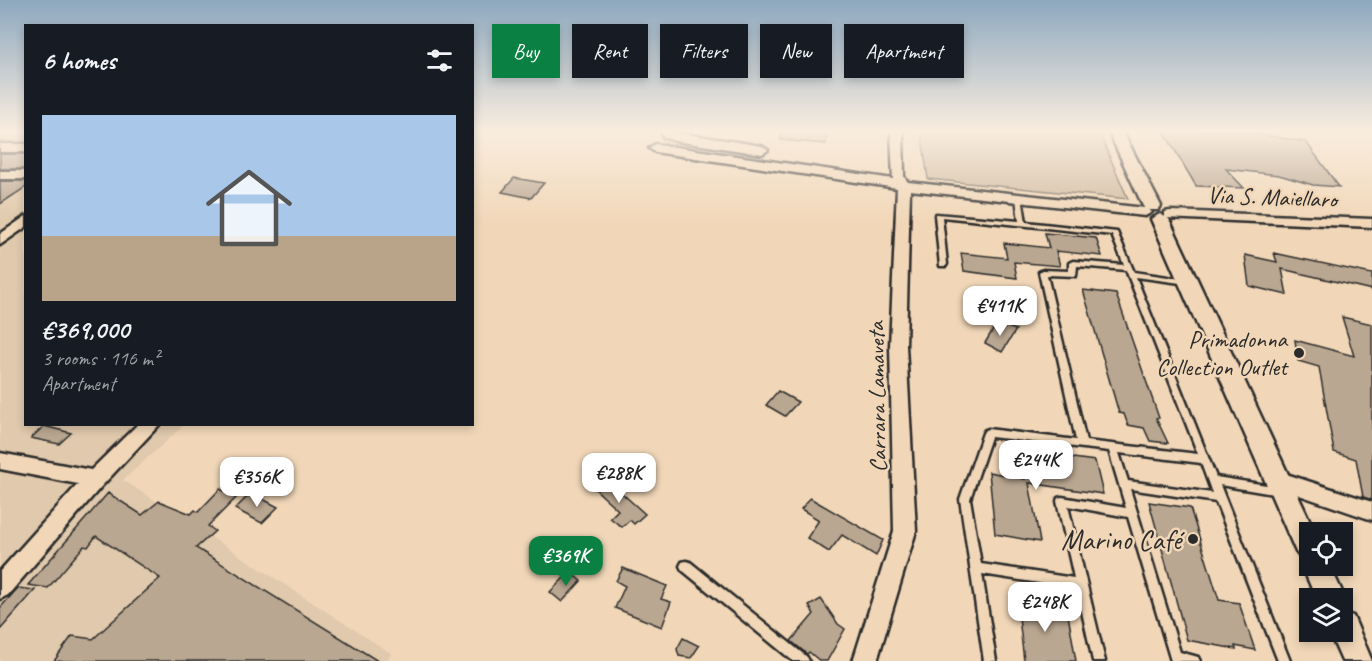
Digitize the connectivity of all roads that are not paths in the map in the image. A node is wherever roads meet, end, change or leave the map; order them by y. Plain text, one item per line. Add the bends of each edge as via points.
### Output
1 (741, 161) edge
2 (898, 161) edge
3 (1131, 161) edge
4 (0, 175) edge
5 (24, 175) edge
6 (904, 185) junction
7 (1019, 198) junction
8 (1157, 213) junction
9 (24, 222) edge
10 (1023, 223) junction
11 (1372, 223) edge
12 (0, 241) edge
13 (943, 264) dead end
14 (1130, 271) junction
15 (1188, 282) junction
16 (149, 426) edge
17 (1082, 445) junction
18 (1113, 448) junction
19 (1204, 459) junction
20 (0, 461) edge
21 (96, 478) junction
22 (1212, 480) junction
23 (1124, 484) junction
24 (1280, 486) junction
25 (1220, 498) junction
26 (1372, 511) edge
27 (1131, 513) junction
28 (1299, 528) edge
29 (686, 566) dead end
30 (975, 568) junction
31 (1081, 584) junction
32 (0, 588) edge
33 (1349, 642) edge
34 (1176, 659) edge
35 (802, 661) edge
36 (865, 661) edge
37 (990, 661) edge
38 (1099, 661) edge
39 (1194, 661) edge
40 (1284, 661) edge
41 (1358, 661) edge

1 - 6 street, Via S. Maiellaro
2 - 6 street, Carrara Lamaveta via 898,178
3 - 8 street
4 - 5 street
6 - 7 street, Via S. Maiellaro
6 - 36 street, Carrara Lamaveta via 898,346 905,531
7 - 8 street, Via S. Maiellaro
7 - 10 lane
8 - 11 street, Via S. Maiellaro
8 - 15 street
9 - 12 street
10 - 13 lane via 938,215
10 - 14 lane via 1115,233
14 - 15 lane
14 - 17 lane via 1073,263 1073,274 1043,272
14 - 19 lane
15 - 24 street
16 - 21 street
17 - 18 lane
17 - 30 lane via 988,433 965,499
18 - 19 lane
18 - 23 lane
19 - 22 lane
20 - 21 street
21 - 32 street
22 - 24 lane
22 - 25 lane
23 - 25 lane
23 - 27 lane
24 - 26 street
24 - 28 street
25 - 40 lane
27 - 31 lane via 1062,501
27 - 34 lane
29 - 35 lane
30 - 31 lane
30 - 37 lane
31 - 38 lane
33 - 41 street
34 - 39 lane

